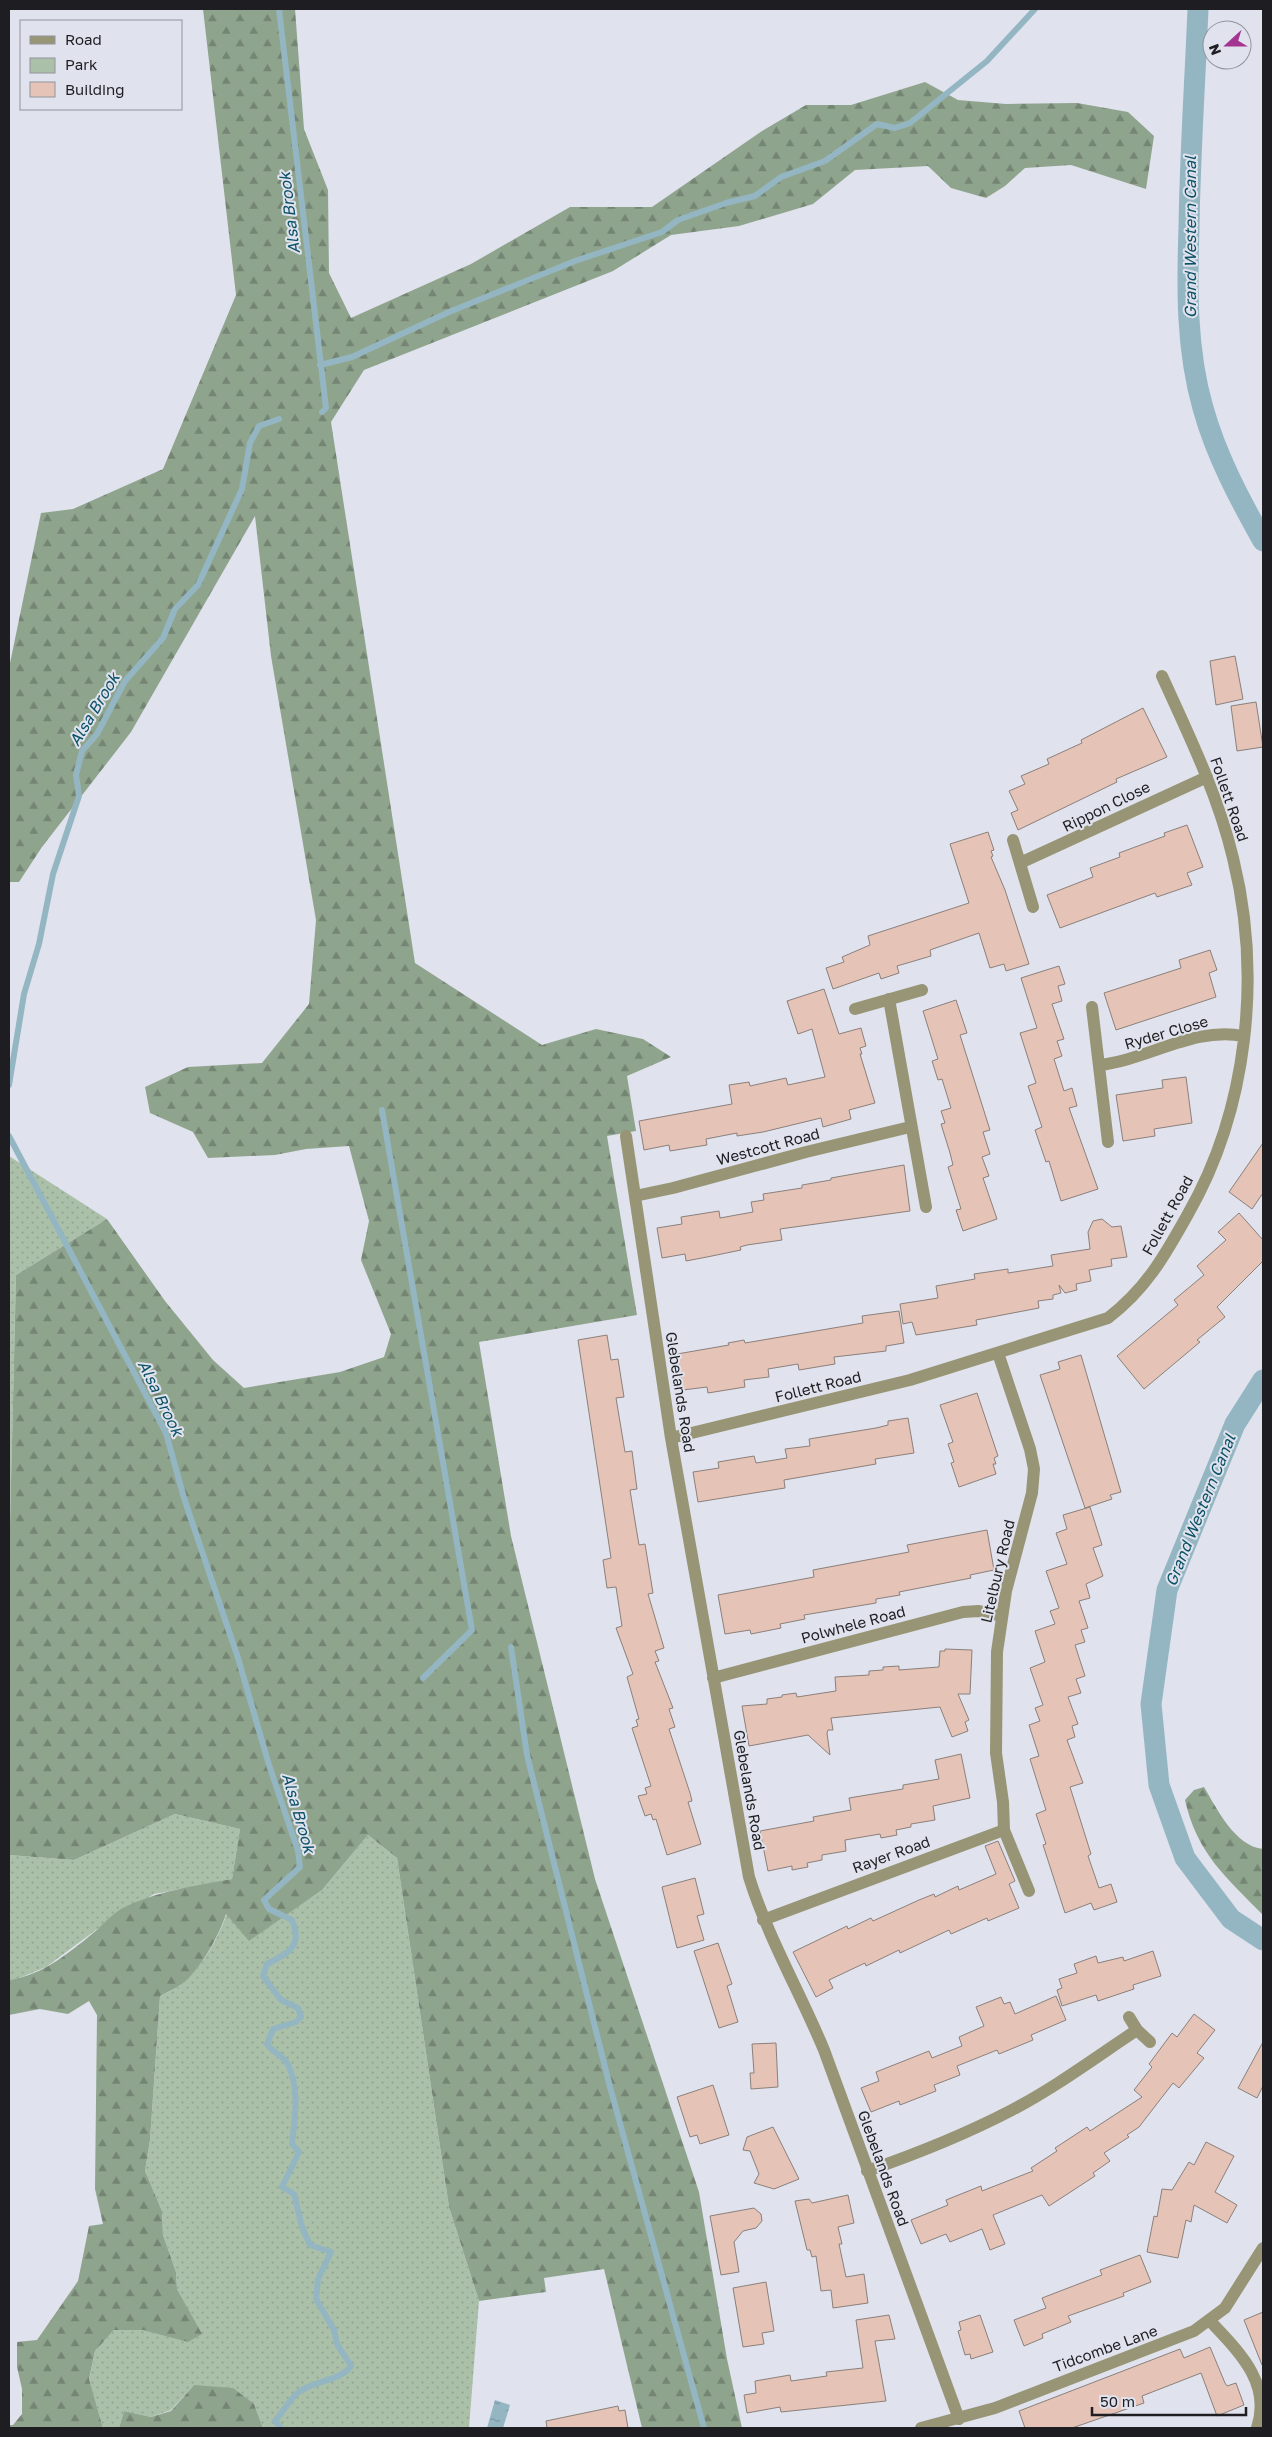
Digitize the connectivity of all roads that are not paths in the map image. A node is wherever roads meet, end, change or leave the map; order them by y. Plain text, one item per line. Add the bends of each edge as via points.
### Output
1 (1162, 676) dead end
2 (1207, 777) junction
3 (1013, 840) dead end
4 (1020, 863) junction
5 (1033, 907) dead end
6 (922, 990) dead end
7 (890, 999) junction
8 (1092, 1007) dead end
9 (855, 1009) dead end
10 (1243, 1036) junction
11 (1099, 1065) junction
12 (910, 1127) junction
13 (626, 1136) dead end
14 (1108, 1142) dead end
15 (635, 1196) junction
16 (926, 1207) dead end
17 (998, 1353) junction
18 (672, 1438) junction
19 (1002, 1616) junction
20 (713, 1678) junction
21 (1004, 1830) junction
22 (1029, 1891) dead end
23 (763, 1920) junction
24 (1129, 2017) dead end
25 (1137, 2030) junction
26 (1150, 2042) dead end
27 (868, 2171) junction
28 (1263, 2248) edge
29 (1210, 2321) junction
30 (959, 2419) junction
31 (921, 2428) edge
32 (1257, 2428) edge

1 - 2 street, Follett Road
2 - 4 street, Rippon Close
2 - 10 street, Follett Road via 1234,859 1241,901 1247,969
3 - 4 street
4 - 5 street
6 - 7 street
7 - 9 street
7 - 12 street
8 - 11 street
10 - 11 street, Ryder Close via 1220,1033
10 - 17 street, Follett Road via 1227,1126 1214,1160 1194,1203 1145,1285 1108,1318
11 - 14 street
12 - 15 street, Westcott Road
12 - 16 street
13 - 15 street, Glebelands Road
15 - 18 street, Glebelands Road
17 - 18 street, Follett Road via 910,1380
17 - 19 street, Litelbury Road via 1034,1469 1032,1493
18 - 20 street, Glebelands Road
19 - 20 street, Polwhele Road via 979,1611 963,1612
19 - 21 street, Litelbury Road via 995,1701 996,1753
20 - 23 street, Glebelands Road via 749,1878
21 - 22 street
21 - 23 street, Rayer Road
23 - 27 street, Glebelands Road via 813,2022
24 - 25 street
25 - 26 street
25 - 27 street via 1011,2110
27 - 30 street, Glebelands Road
28 - 29 street, Tidcombe Lane via 1225,2308
29 - 30 street, Tidcombe Lane via 1194,2332 1145,2352
29 - 32 street via 1240,2355 1258,2382 1262,2400
30 - 31 street, Tidcombe Lane

